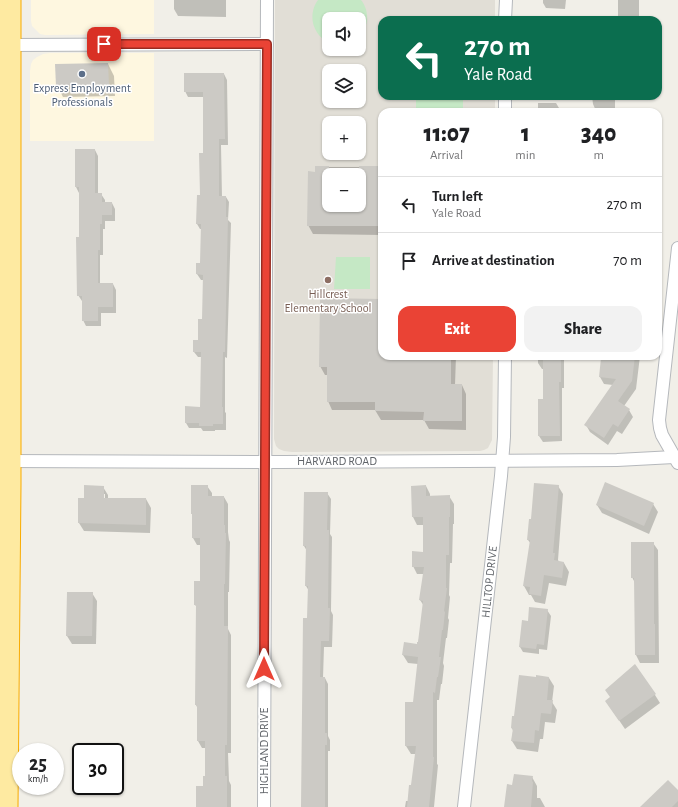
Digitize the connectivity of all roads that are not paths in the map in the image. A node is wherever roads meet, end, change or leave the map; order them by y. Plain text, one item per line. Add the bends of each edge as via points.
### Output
1 (10, 0) edge
2 (267, 0) edge
3 (506, 0) edge
4 (505, 16) edge
5 (267, 44) junction
6 (10, 45) junction
7 (5, 153) edge
8 (678, 248) edge
9 (505, 360) edge
10 (502, 460) junction
11 (676, 460) edge
12 (5, 461) edge
13 (265, 462) junction
14 (7, 807) edge
15 (264, 807) edge
16 (464, 807) edge

1 - 6 highway
2 - 5 street, HIGHLAND DRIVE
3 - 4 street
5 - 6 street
5 - 13 street, HIGHLAND DRIVE
6 - 7 highway
7 - 12 highway
8 - 11 street via 659,420 662,435
9 - 10 street, HILLTOP DRIVE
10 - 11 street, HARVARD ROAD
10 - 13 street, HARVARD ROAD
10 - 16 street, HILLTOP DRIVE
12 - 13 street, HARVARD ROAD
12 - 14 highway
13 - 15 street, HIGHLAND DRIVE

